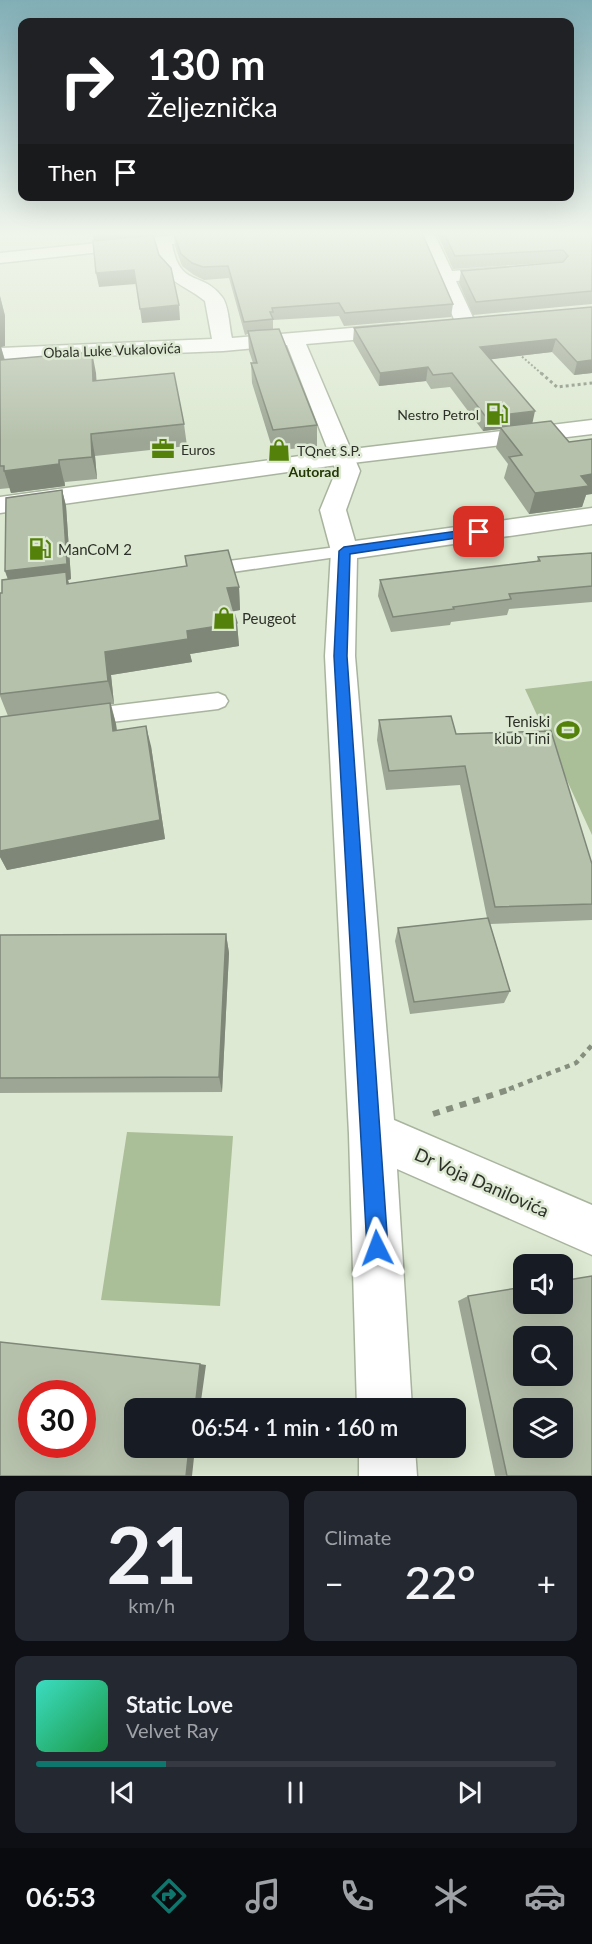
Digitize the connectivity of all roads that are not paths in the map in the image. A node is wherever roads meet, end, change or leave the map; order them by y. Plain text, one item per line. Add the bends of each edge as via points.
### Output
1 (215, 302) edge
2 (461, 302) edge
3 (443, 326) edge
4 (420, 328) edge
5 (295, 340) junction
6 (223, 345) junction
7 (0, 354) edge
8 (592, 426) edge
9 (344, 457) junction
10 (0, 506) edge
11 (592, 516) edge
12 (344, 551) junction
13 (190, 572) edge
14 (218, 701) dead end
15 (69, 720) edge
16 (372, 1134) junction
17 (592, 1230) edge
18 (385, 1398) edge
19 (387, 1458) edge
20 (388, 1476) edge

1 - 6 street
2 - 3 street via 474,323
4 - 5 street, Obala Luke Vukalovića
5 - 6 street, Obala Luke Vukalovića
5 - 9 street
6 - 7 street, Obala Luke Vukalovića
8 - 9 street
9 - 10 street
9 - 12 street via 348,471 333,510
11 - 12 street
12 - 13 lane
12 - 16 street via 340,656
14 - 15 lane
16 - 17 street, Dr Voja Danilovića
16 - 18 street
19 - 20 street

